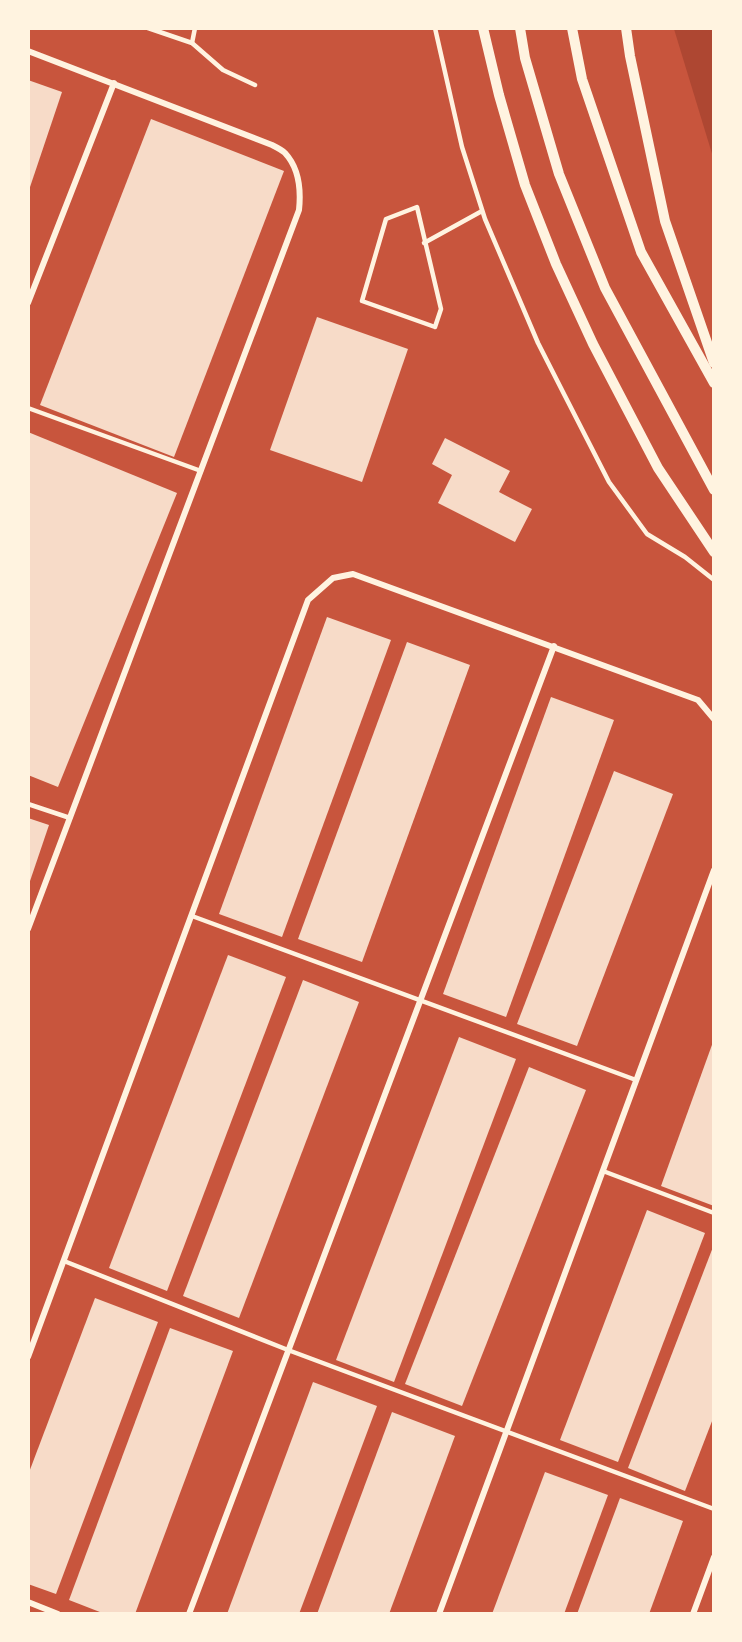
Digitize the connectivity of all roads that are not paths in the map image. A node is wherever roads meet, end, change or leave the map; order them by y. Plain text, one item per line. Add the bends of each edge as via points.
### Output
1 (148, 28) edge
2 (195, 28) edge
3 (435, 28) edge
4 (483, 28) edge
5 (520, 28) edge
6 (573, 28) edge
7 (626, 28) edge
8 (192, 43) junction
9 (28, 51) edge
10 (114, 83) junction
11 (255, 86) dead end
12 (482, 211) junction
13 (424, 243) junction
14 (28, 303) edge
15 (714, 363) edge
16 (714, 383) edge
17 (28, 408) edge
18 (201, 471) junction
19 (714, 490) edge
20 (714, 552) edge
21 (714, 579) edge
22 (554, 646) junction
23 (714, 719) edge
24 (28, 804) edge
25 (70, 818) junction
26 (714, 870) edge
27 (192, 916) junction
28 (28, 929) edge
29 (420, 1001) junction
30 (636, 1080) junction
31 (603, 1171) junction
32 (714, 1213) edge
33 (64, 1261) junction
34 (288, 1350) junction
35 (28, 1357) edge
36 (507, 1431) junction
37 (714, 1509) edge
38 (714, 1557) edge
39 (28, 1602) edge
40 (58, 1614) edge
41 (189, 1614) edge
42 (439, 1614) edge
43 (693, 1614) edge

1 - 8 lane
2 - 8 lane
3 - 12 lane via 462,147
4 - 20 street via 525,185 556,264 658,468
5 - 19 street via 559,174 605,288
6 - 16 street via 582,79 641,252
7 - 15 street via 665,222
8 - 11 lane via 223,70
9 - 10 street
10 - 14 street
10 - 18 street via 272,145 284,152 299,183 299,210
12 - 13 lane
12 - 21 lane via 538,343 609,482 647,534
13 - 13 lane via 441,309 435,327 362,301 386,219 417,207
17 - 18 lane
18 - 25 street
22 - 23 street via 698,700
22 - 27 street via 353,574 333,578 308,600
22 - 29 street
24 - 25 lane
25 - 28 street
26 - 30 street
27 - 29 lane
27 - 33 street
29 - 30 lane
29 - 34 street
30 - 31 street
31 - 32 lane
31 - 36 street
33 - 34 lane
33 - 35 street
34 - 36 lane
34 - 41 street
36 - 37 lane
36 - 42 street
38 - 43 street
39 - 40 street

